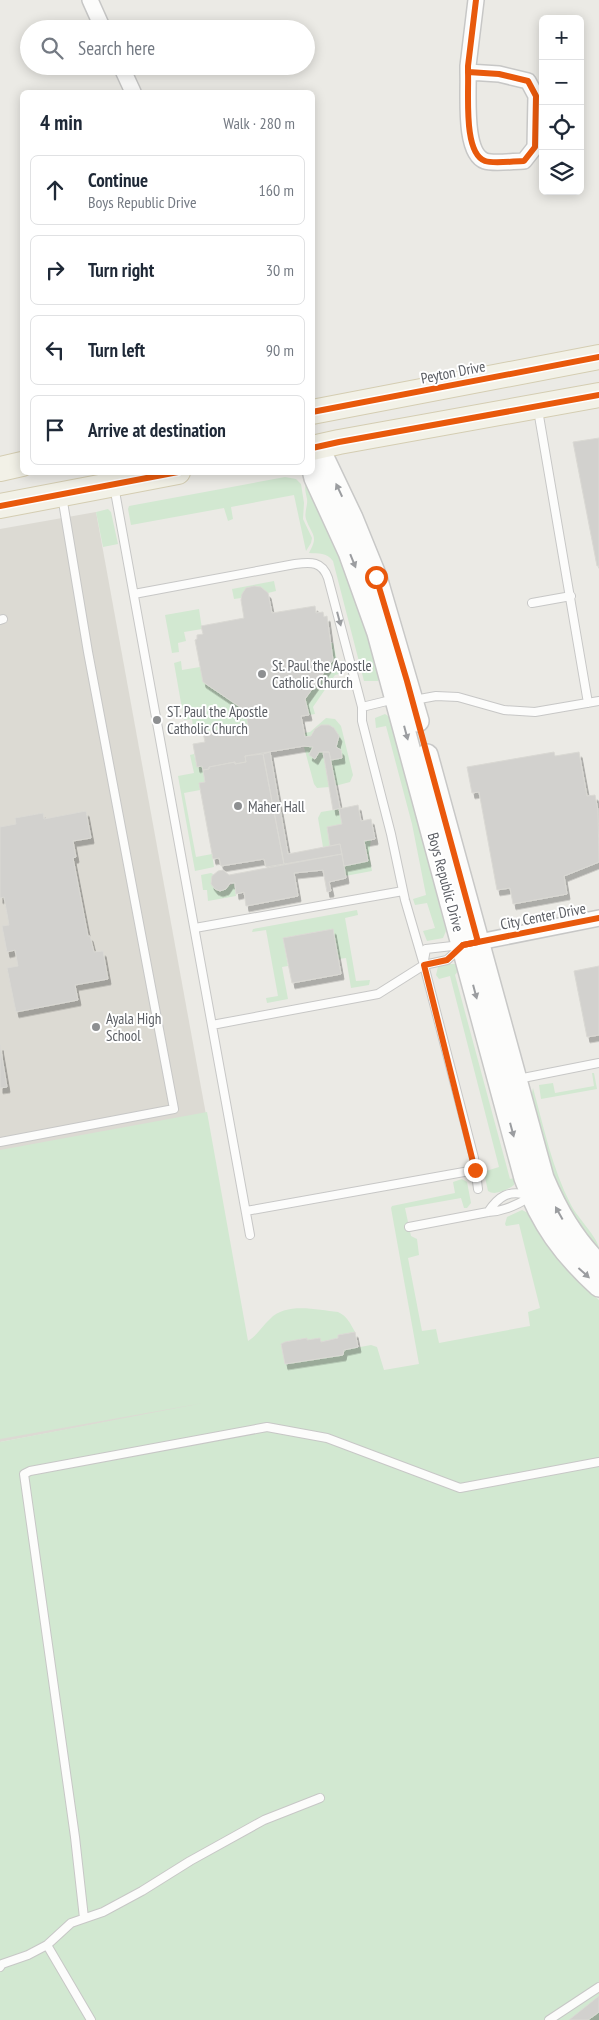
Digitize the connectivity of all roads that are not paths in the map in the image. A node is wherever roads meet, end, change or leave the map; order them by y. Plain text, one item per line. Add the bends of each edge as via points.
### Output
1 (90, 0) edge
2 (476, 0) edge
3 (99, 20) edge
4 (468, 72) junction
5 (125, 75) edge
6 (132, 90) edge
7 (599, 357) edge
8 (599, 395) edge
9 (537, 405) junction
10 (315, 411) edge
11 (315, 448) edge
12 (315, 450) edge
13 (20, 464) edge
14 (0, 469) edge
15 (162, 475) edge
16 (314, 475) edge
17 (114, 484) junction
18 (61, 494) junction
19 (0, 506) edge
20 (134, 594) junction
21 (571, 596) junction
22 (532, 604) dead end
23 (404, 700) junction
24 (599, 701) edge
25 (588, 703) junction
26 (362, 707) junction
27 (403, 891) junction
28 (599, 918) edge
29 (195, 928) junction
30 (470, 943) junction
31 (424, 965) junction
32 (212, 1024) junction
33 (599, 1062) edge
34 (507, 1081) junction
35 (0, 1142) edge
36 (475, 1170) junction
37 (478, 1189) dead end
38 (531, 1196) junction
39 (246, 1212) junction
40 (488, 1212) junction
41 (409, 1227) dead end
42 (250, 1234) dead end
43 (599, 1265) edge
44 (599, 1286) edge
45 (599, 1462) edge
46 (320, 1798) dead end
47 (84, 1918) junction
48 (47, 1945) junction
49 (0, 1967) edge
50 (599, 1987) edge
51 (91, 2020) edge
52 (549, 2020) edge

1 - 3 street
2 - 4 street
4 - 4 street via 470,139 474,153 485,161 524,161 535,147 536,96 528,81 499,74
5 - 6 street
7 - 10 main road, Peyton Drive
8 - 9 main road
9 - 11 main road
9 - 21 lane
23 -> 12 main road, Boys Republic Drive via 376,577 325,461 321,453
13 - 14 main road
15 - 17 main road
16 -> 23 main road, Boys Republic Drive via 364,589
17 - 18 main road
17 - 20 lane
18 - 19 main road
18 - 35 lane via 174,1109
20 -> 26 lane via 295,564 314,563 324,567
20 - 29 lane
21 - 22 lane
21 - 25 lane
23 - 25 lane via 458,697 504,710 535,712
23 - 26 lane
23 - 30 main road, Boys Republic Drive
24 - 25 lane
26 - 27 lane via 362,721
27 - 29 lane
27 - 31 lane
28 - 30 street, City Center Drive
29 - 32 lane
30 - 31 lane via 447,960
30 - 31 lane via 426,949
30 - 34 main road, Boys Republic Drive
31 - 32 lane via 378,994
31 - 36 lane
32 - 39 lane
33 - 34 lane
34 -> 38 main road, Boys Republic Drive
43 -> 34 main road, Boys Republic Drive via 570,1231 552,1199
36 - 37 lane
36 - 39 lane
38 - 40 lane via 499,1212
38 - 40 lane via 517,1192 498,1198
38 -> 44 main road, Boys Republic Drive via 558,1243 581,1271
39 - 42 lane
40 - 41 lane
45 - 47 lane via 460,1488 327,1438 266,1427 24,1474
46 - 47 lane via 264,1820 119,1904
47 - 48 lane via 71,1923
48 - 49 lane
48 - 51 lane
50 - 52 lane

